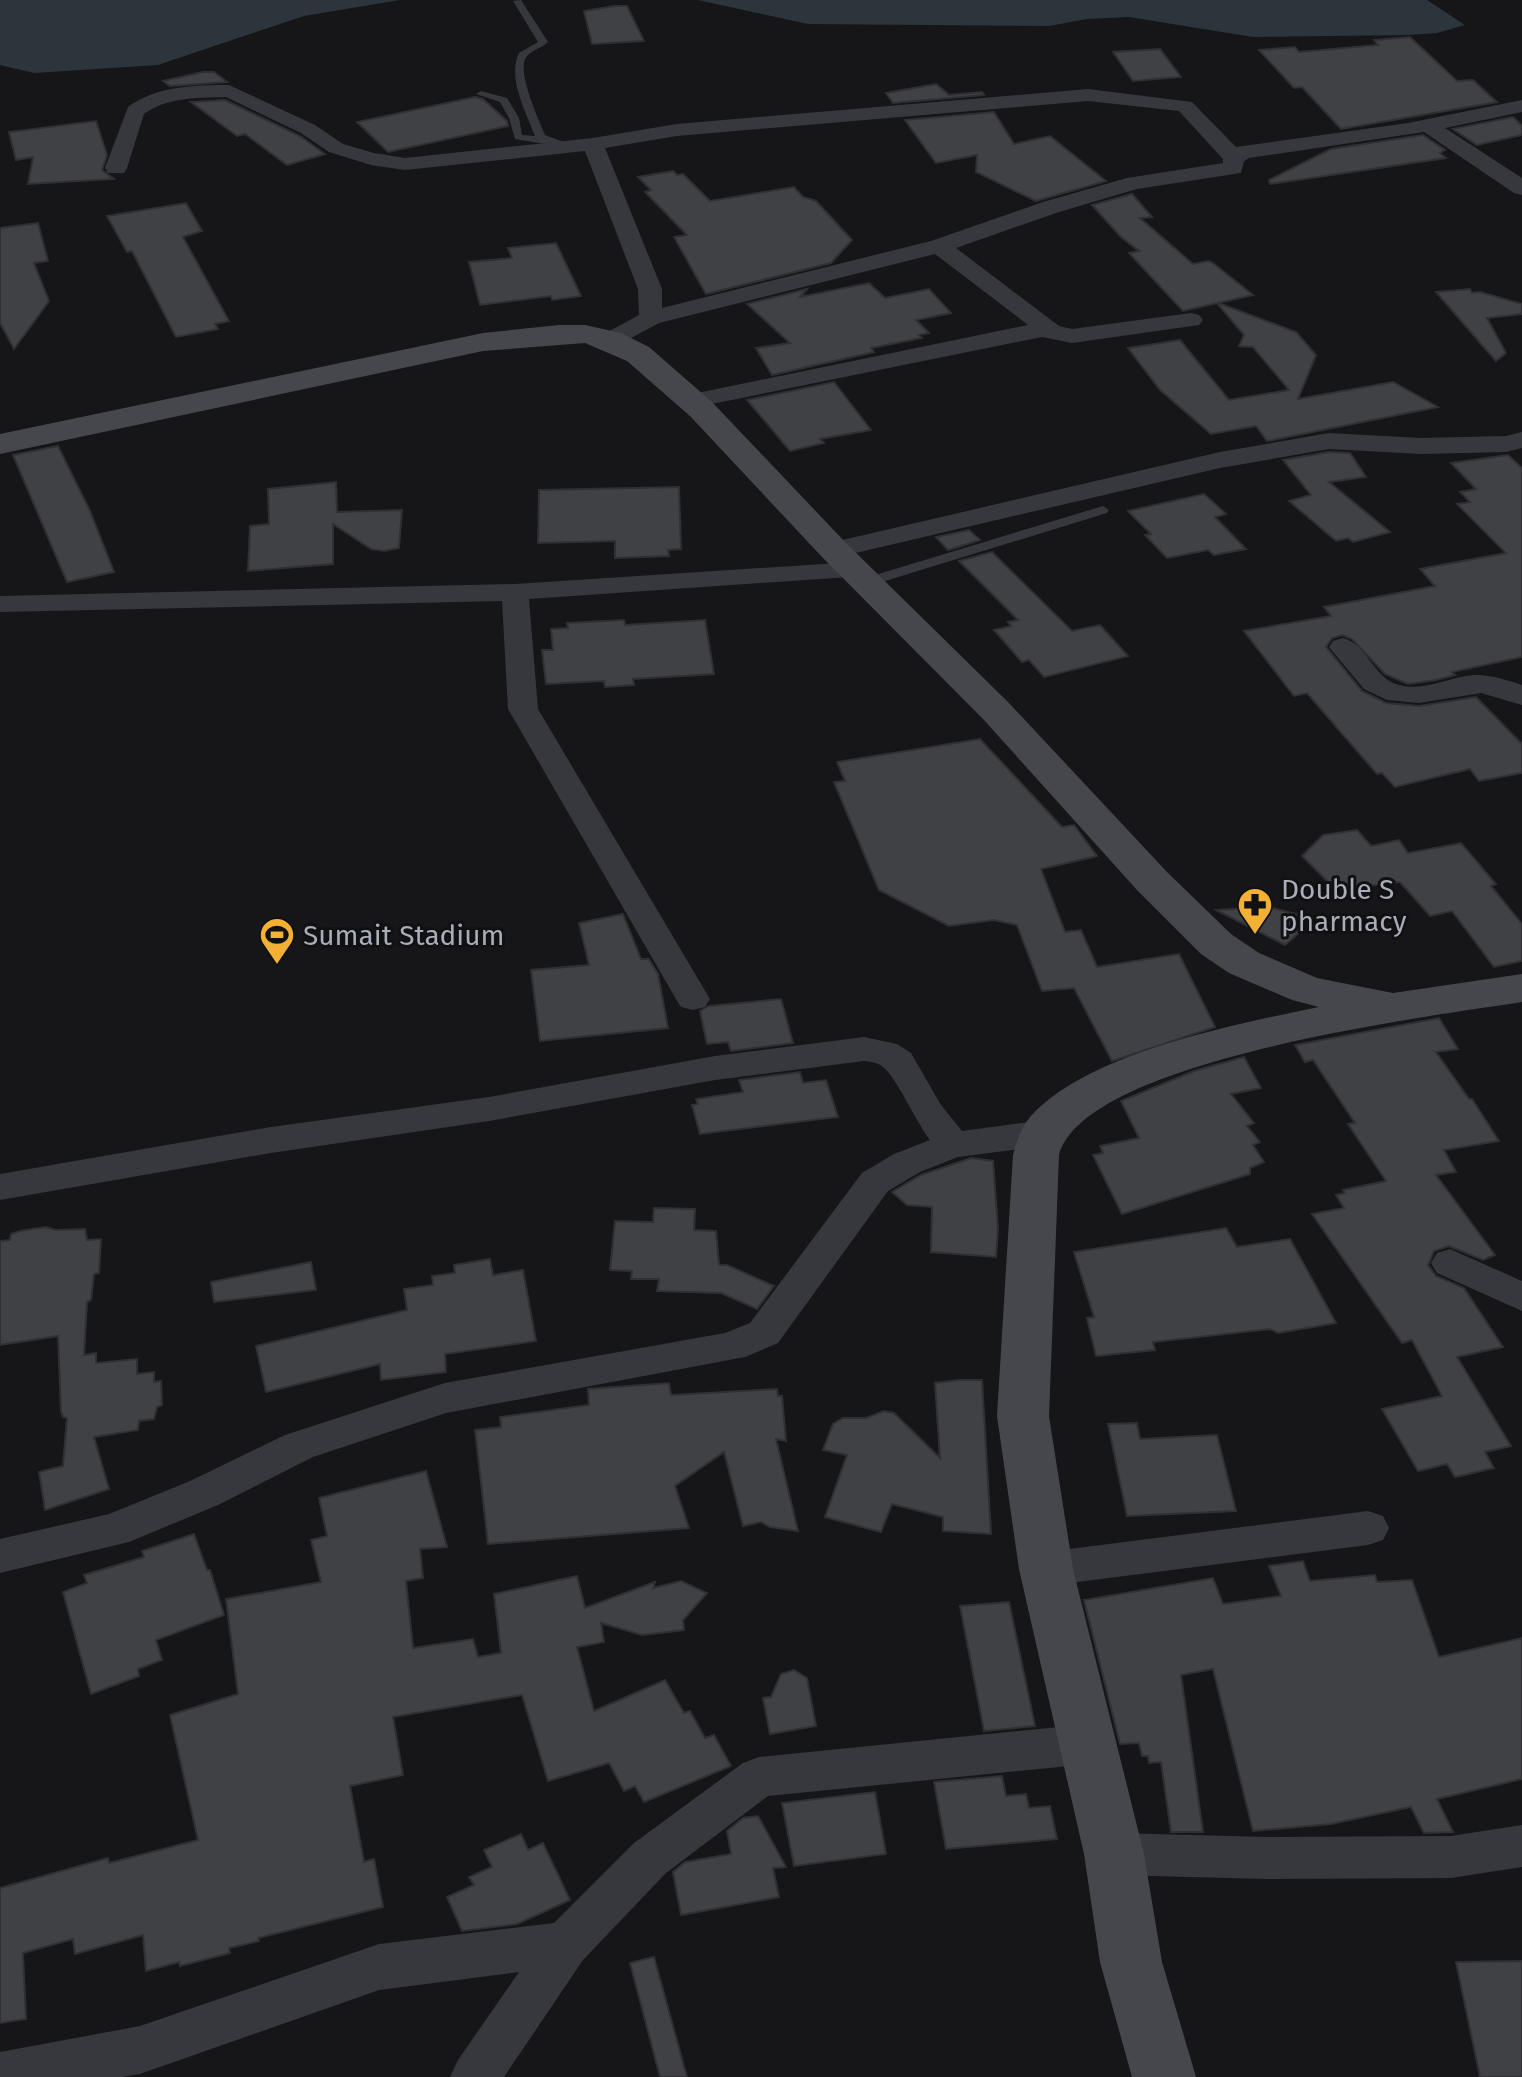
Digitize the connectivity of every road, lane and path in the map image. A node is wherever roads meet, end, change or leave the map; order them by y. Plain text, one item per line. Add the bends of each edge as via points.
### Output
1 (517, 1) edge
2 (481, 94) dead end
3 (1522, 106) edge
4 (1427, 125) junction
5 (554, 143) junction
6 (593, 144) junction
7 (1234, 158) junction
8 (116, 168) dead end
9 (1522, 188) edge
10 (939, 246) junction
11 (651, 318) junction
12 (1191, 320) dead end
13 (1045, 329) junction
14 (610, 340) junction
15 (692, 401) junction
16 (1522, 440) edge
17 (0, 444) edge
18 (1103, 510) dead end
19 (852, 567) junction
20 (515, 592) junction
21 (0, 604) edge
22 (1343, 647) dead end
23 (1522, 696) edge
24 (1522, 988) edge
25 (693, 999) dead end
26 (1393, 1008) junction
27 (1044, 1133) junction
28 (953, 1145) junction
29 (0, 1187) edge
30 (1450, 1263) dead end
31 (1522, 1297) edge
32 (1368, 1528) dead end
33 (0, 1556) edge
34 (1046, 1569) junction
35 (1089, 1744) junction
36 (1522, 1846) edge
37 (1114, 1854) junction
38 (566, 1944) junction
39 (0, 2076) edge
40 (475, 2077) edge
41 (1164, 2077) edge

1 - 5 lane via 543,42 519,61 524,92 540,136
2 - 5 lane via 504,100 518,137
3 - 4 street
4 - 7 street via 1243,152
4 - 9 street
5 - 6 street
5 - 8 street via 405,164 371,159 336,148 308,129 222,91 142,104
6 - 7 street via 677,130 1088,95 1185,106
6 - 11 street via 650,289
7 - 10 street via 1233,168 1135,183
10 - 11 street
10 - 13 street
11 - 14 street
12 - 13 street via 1072,336
13 - 15 street
14 - 15 street via 638,354
14 - 17 street via 559,334 483,342
15 - 19 street
16 - 19 street via 1421,446 1329,441 1220,460
18 - 19 lane
19 - 20 street
19 - 26 street via 1216,944 1255,969 1307,990
20 - 21 street
20 - 25 street via 523,709
22 - 23 street via 1365,673 1393,693 1475,684
24 - 26 street
26 - 27 street via 1157,1062 1095,1090
27 - 28 street
27 - 34 street via 1035,1165 1023,1416
28 - 29 street via 899,1061 864,1049 715,1068
28 - 33 street via 875,1182 764,1333 731,1347 445,1398 299,1446 114,1530
30 - 31 street
32 - 34 street
34 - 35 street
35 - 37 street
35 - 38 street via 759,1777 650,1858
36 - 37 street via 1451,1857
37 - 41 street via 1131,1962
38 - 39 street via 379,1967 140,2050
38 - 40 street

